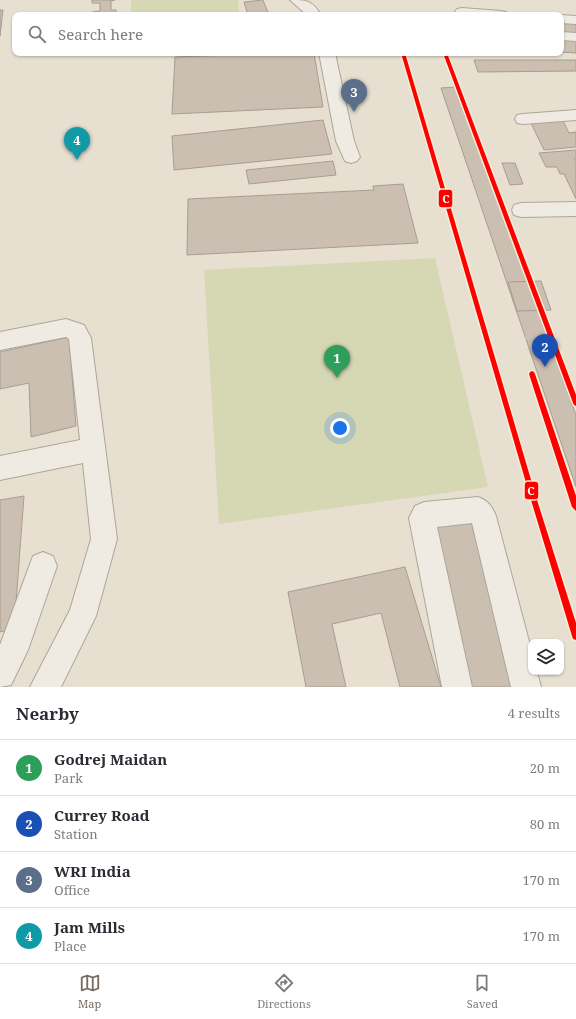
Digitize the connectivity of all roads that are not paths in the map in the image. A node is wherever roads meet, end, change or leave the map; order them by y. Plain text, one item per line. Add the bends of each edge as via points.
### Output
1 (297, 0) edge
2 (312, 12) edge
3 (564, 19) edge
4 (576, 20) edge
5 (564, 36) edge
6 (576, 37) edge
7 (328, 56) edge
8 (523, 119) dead end
9 (571, 121) edge
10 (351, 157) dead end
11 (576, 209) edge
12 (521, 210) dead end
13 (0, 341) edge
14 (94, 449) junction
15 (0, 468) edge
16 (43, 566) dead end
17 (0, 674) edge
18 (45, 687) edge
19 (457, 687) edge
20 (526, 687) edge

1 - 2 street
3 - 4 street
5 - 6 street
7 - 10 street via 345,141
8 - 9 street
11 - 12 street
13 - 14 street via 66,328 76,331 80,338
14 - 15 street
14 - 18 street via 104,539 82,616
16 - 17 street via 13,650
19 - 20 street via 422,518 424,515 478,510 483,516

